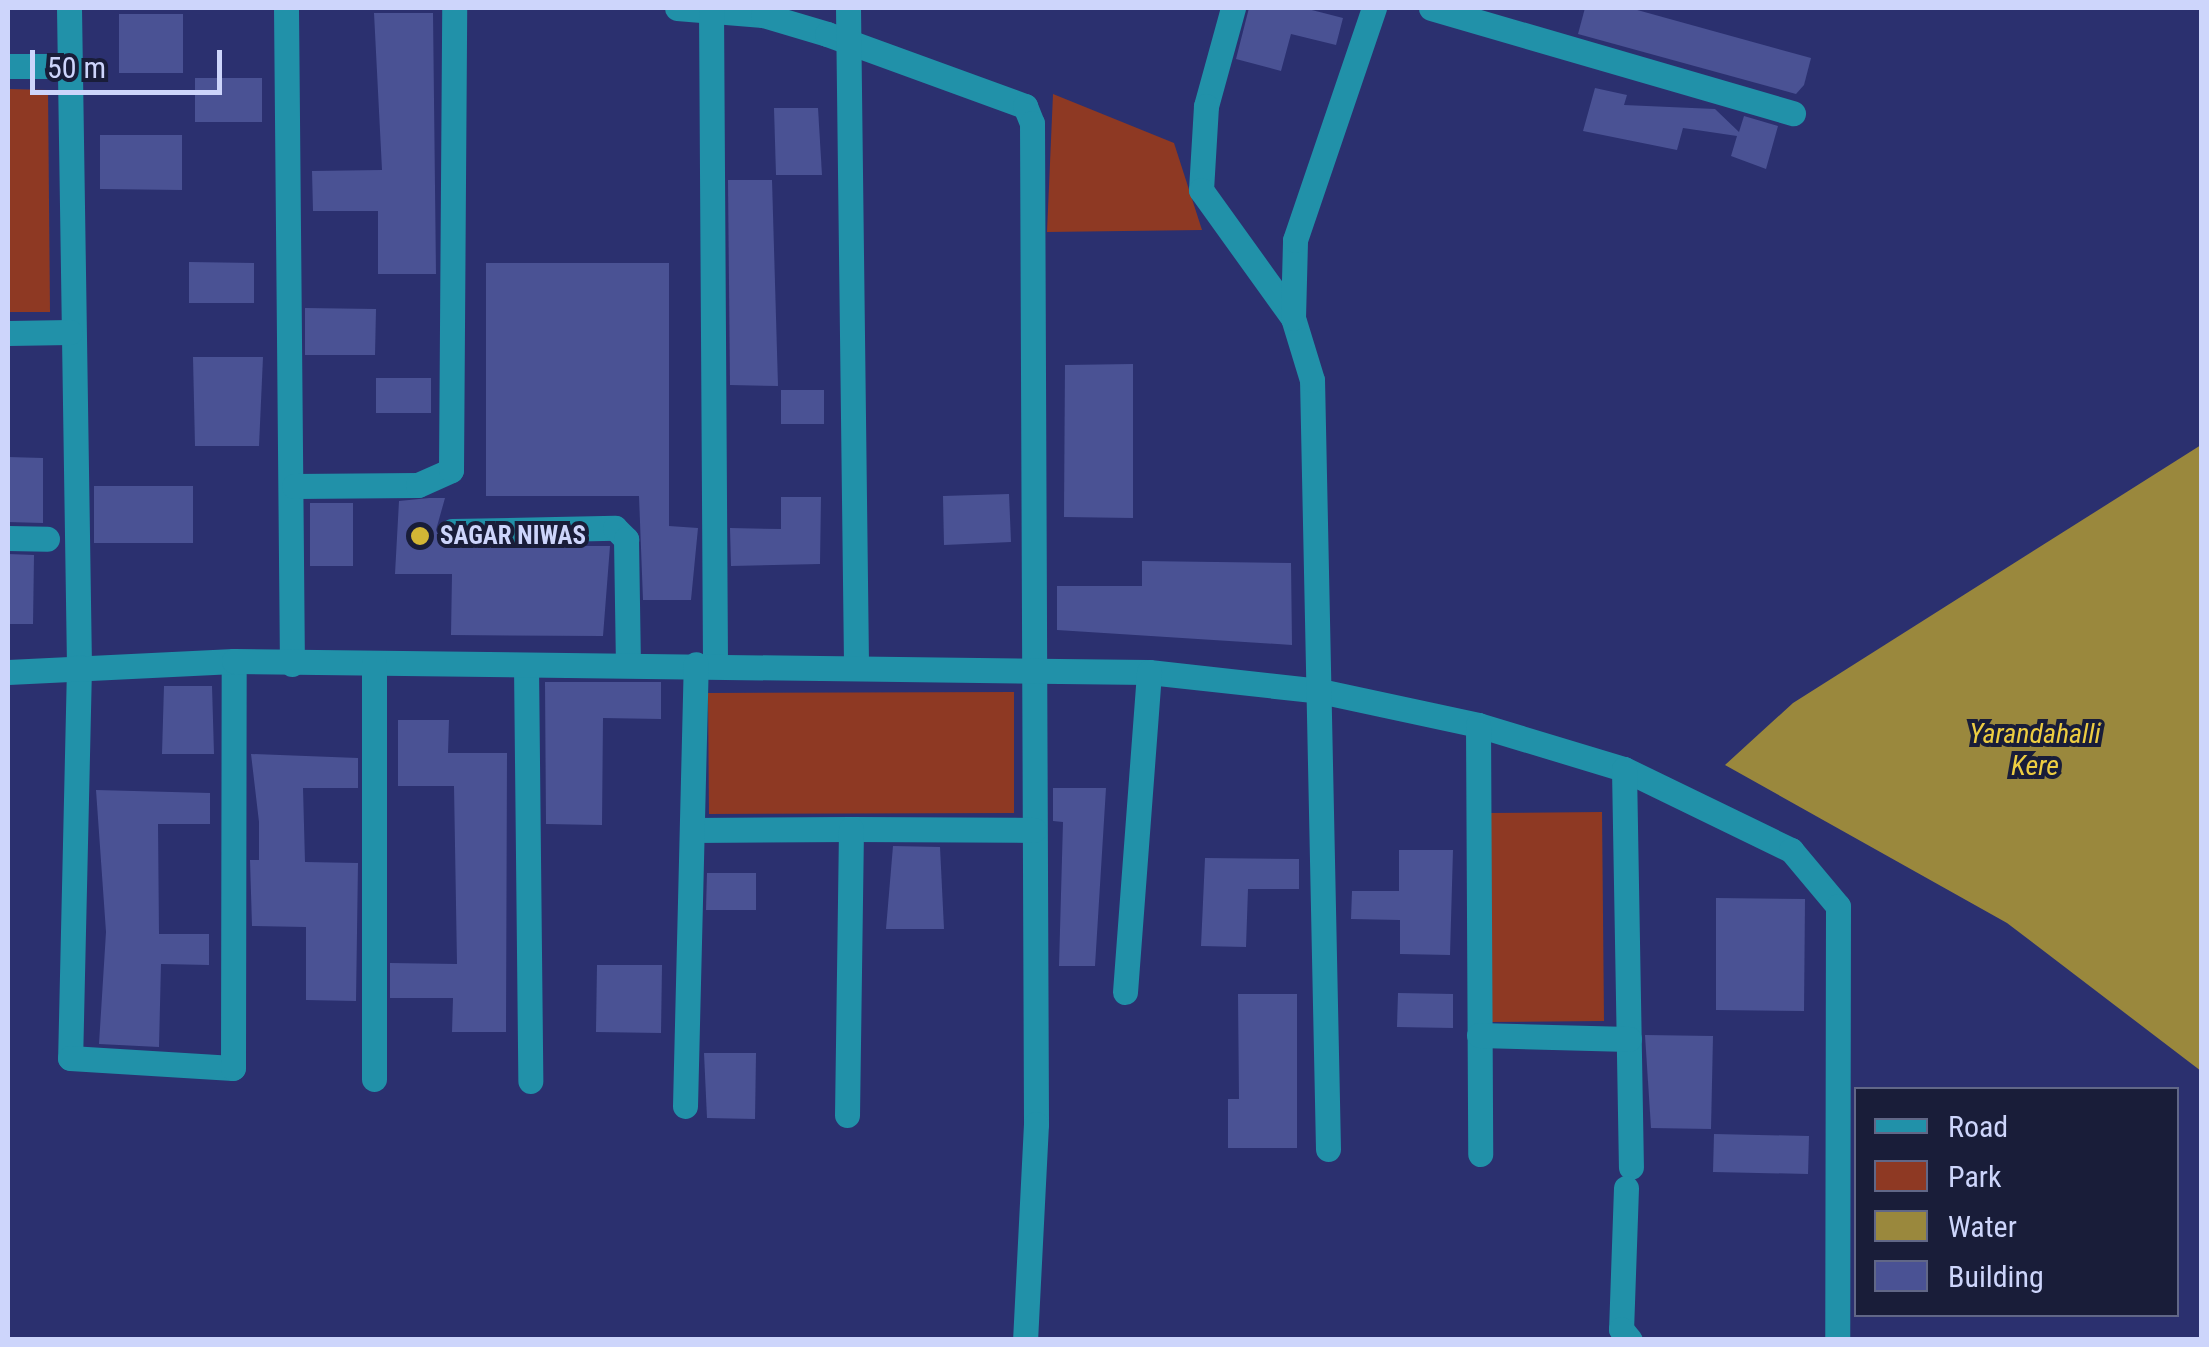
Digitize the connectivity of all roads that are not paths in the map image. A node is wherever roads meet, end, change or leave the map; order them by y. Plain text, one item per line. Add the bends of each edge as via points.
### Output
1 (69, 8) edge
2 (286, 8) edge
3 (454, 8) edge
4 (677, 8) edge
5 (848, 8) edge
6 (1233, 8) edge
7 (1374, 8) edge
8 (1431, 8) edge
9 (711, 9) edge
10 (844, 40) junction
11 (8, 66) edge
12 (70, 66) junction
13 (1793, 113) dead end
14 (1293, 318) junction
15 (70, 332) junction
16 (8, 333) edge
17 (294, 486) junction
18 (452, 531) dead end
19 (8, 538) edge
20 (46, 538) dead end
21 (234, 661) junction
22 (374, 663) junction
23 (706, 663) junction
24 (856, 663) junction
25 (292, 664) junction
26 (526, 664) junction
27 (628, 664) junction
28 (1032, 666) junction
29 (79, 667) junction
30 (8, 672) edge
31 (1149, 672) junction
32 (1320, 691) junction
33 (1478, 725) junction
34 (1624, 769) junction
35 (851, 829) junction
36 (692, 830) junction
37 (1034, 830) junction
38 (1125, 992) dead end
39 (1479, 1035) junction
40 (1629, 1039) junction
41 (374, 1080) dead end
42 (530, 1081) dead end
43 (685, 1106) dead end
44 (847, 1115) dead end
45 (1328, 1149) dead end
46 (1480, 1154) dead end
47 (1025, 1340) edge
48 (1630, 1340) edge
49 (1837, 1340) edge

1 - 12 street
2 - 17 street
3 - 17 street via 451,470 418,485
4 - 9 street
5 - 10 street
6 - 14 street via 1206,106 1201,190
7 - 14 street via 1296,240
8 - 13 street
9 - 10 street via 763,15
9 - 23 street
10 - 24 street
10 - 28 street via 1025,106 1032,123
11 - 12 street
12 - 15 street
14 - 32 street via 1312,380
15 - 16 street
15 - 29 street
17 - 25 street
18 - 27 street via 615,528 626,538
19 - 20 street
21 - 25 street
21 - 29 street
21 - 29 street via 233,1068 70,1058
22 - 25 street
22 - 26 street
22 - 41 street
23 - 24 street
23 - 27 street
23 - 36 street
24 - 28 street
26 - 27 street
26 - 42 street
28 - 31 street
28 - 37 street
29 - 30 street
31 - 32 street
31 - 38 street
32 - 33 street
32 - 45 street
33 - 34 street
33 - 39 street
34 - 40 street
34 - 49 street via 1791,850 1838,906
35 - 36 street
35 - 37 street
35 - 44 street
36 - 43 street
37 - 47 street via 1036,1124
39 - 40 street
39 - 46 street
40 - 48 street via 1621,1329

